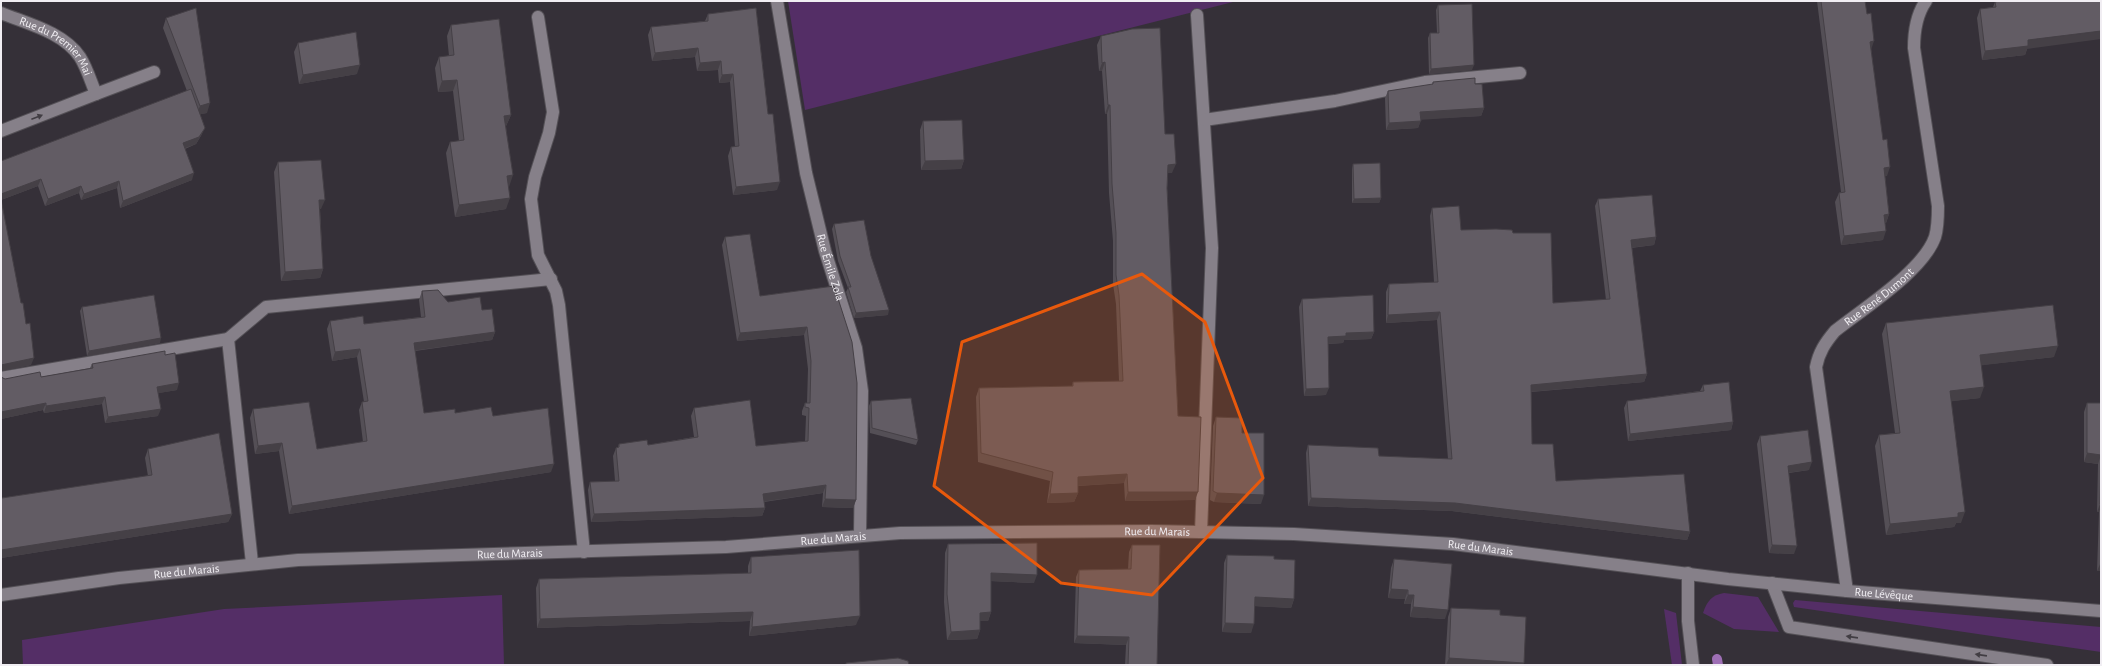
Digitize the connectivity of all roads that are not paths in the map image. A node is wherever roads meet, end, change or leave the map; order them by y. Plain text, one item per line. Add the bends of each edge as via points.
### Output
1 (777, 1) edge
2 (1926, 1) edge
3 (1, 13) edge
4 (1197, 15) dead end
5 (538, 17) dead end
6 (154, 72) dead end
7 (1520, 73) dead end
8 (96, 94) junction
9 (1204, 120) junction
10 (1, 131) edge
11 (551, 279) junction
12 (228, 339) junction
13 (1, 378) edge
14 (1201, 532) junction
15 (860, 535) junction
16 (584, 552) junction
17 (252, 563) junction
18 (1666, 570) joint
19 (1688, 573) junction
20 (1772, 583) junction
21 (1847, 591) junction
22 (1, 596) edge
23 (2101, 611) edge
24 (1693, 665) edge
25 (2047, 665) edge

1 - 15 street, Rue Émile Zola via 806,173 860,370
2 - 21 street, Rue René Dumont via 1917,19 1914,48 1938,206 1935,236 1929,250 1918,264 1835,331 1818,354 1816,367
3 - 8 street, Rue du Premier Mai via 58,37 70,46 81,58
4 - 9 street
5 - 11 street via 553,112 531,199 537,249
6 - 8 street, Rue du Premier Mai
7 - 9 street via 1425,82 1334,101
10 -> 8 street, Rue du Premier Mai
9 - 14 street via 1212,248
11 - 12 street via 266,307
11 - 16 street via 558,306
12 - 13 street
12 - 17 street
14 - 15 street, Rue du Marais via 1070,530
14 - 18 street, Rue du Marais via 1309,534 1445,543
15 - 16 street, Rue du Marais via 726,547
16 - 17 street, Rue du Marais
17 - 22 street, Rue du Marais via 119,578
18 - 19 street, Rue Lévêque
19 - 20 street, Rue Lévêque
19 - 24 street via 1688,621
20 - 21 street, Rue Lévêque
25 -> 20 street via 1789,627
21 - 23 street, Rue Lévêque

